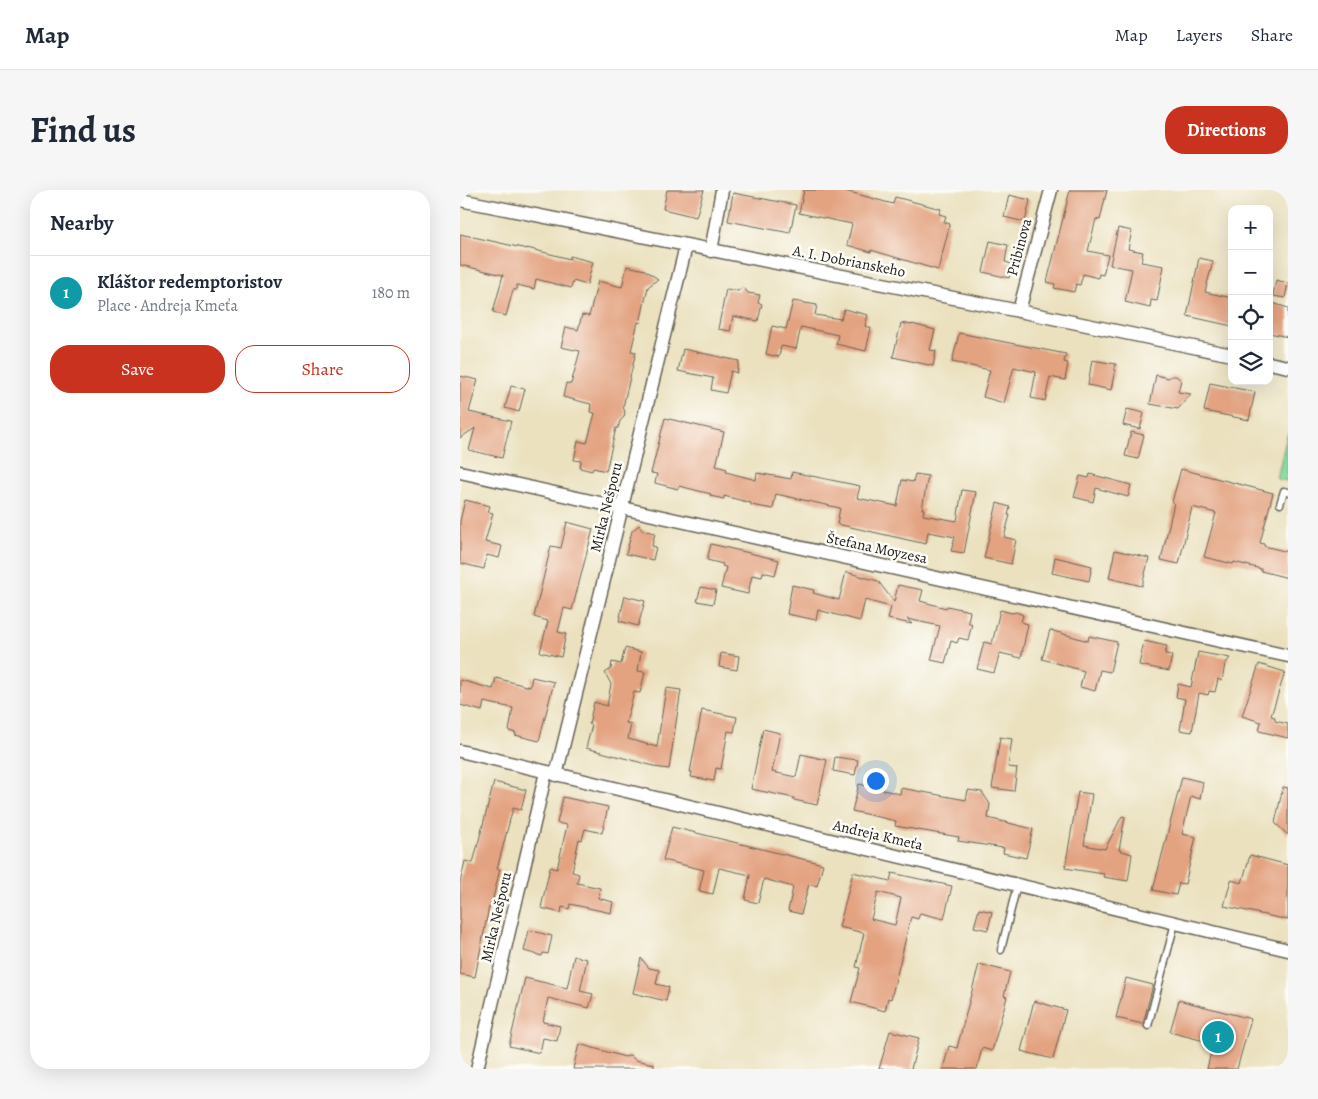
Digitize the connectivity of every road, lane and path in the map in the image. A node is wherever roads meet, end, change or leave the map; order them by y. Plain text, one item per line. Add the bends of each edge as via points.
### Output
1 (722, 190) edge
2 (1051, 190) edge
3 (460, 200) edge
4 (686, 246) junction
5 (711, 250) junction
6 (1019, 311) junction
7 (1228, 355) edge
8 (1273, 364) edge
9 (1288, 367) edge
10 (460, 472) edge
11 (1288, 492) edge
12 (1280, 504) dead end
13 (622, 508) junction
14 (1288, 656) edge
15 (460, 751) edge
16 (551, 773) junction
17 (1017, 885) junction
18 (1174, 923) junction
19 (1001, 950) dead end
20 (1288, 950) edge
21 (1148, 1026) dead end
22 (477, 1069) edge

1 - 5 street
2 - 6 street, Pribinova
3 - 4 street, A. I. Dobrianskeho
4 - 5 street, A. I. Dobrianskeho
4 - 13 street, Mirka Nešporu
5 - 6 street, A. I. Dobrianskeho
6 - 7 street, A. I. Dobrianskeho
8 - 9 street
10 - 13 street, Štefana Moyzesa
11 - 12 lane via 1284,491
13 - 14 street, Štefana Moyzesa
13 - 16 street, Mirka Nešporu
15 - 16 street, Andreja Kmeťa
16 - 17 street, Andreja Kmeťa
16 - 22 street, Mirka Nešporu
17 - 18 street, Andreja Kmeťa
17 - 19 lane
18 - 20 street, Andreja Kmeťa
18 - 21 lane

